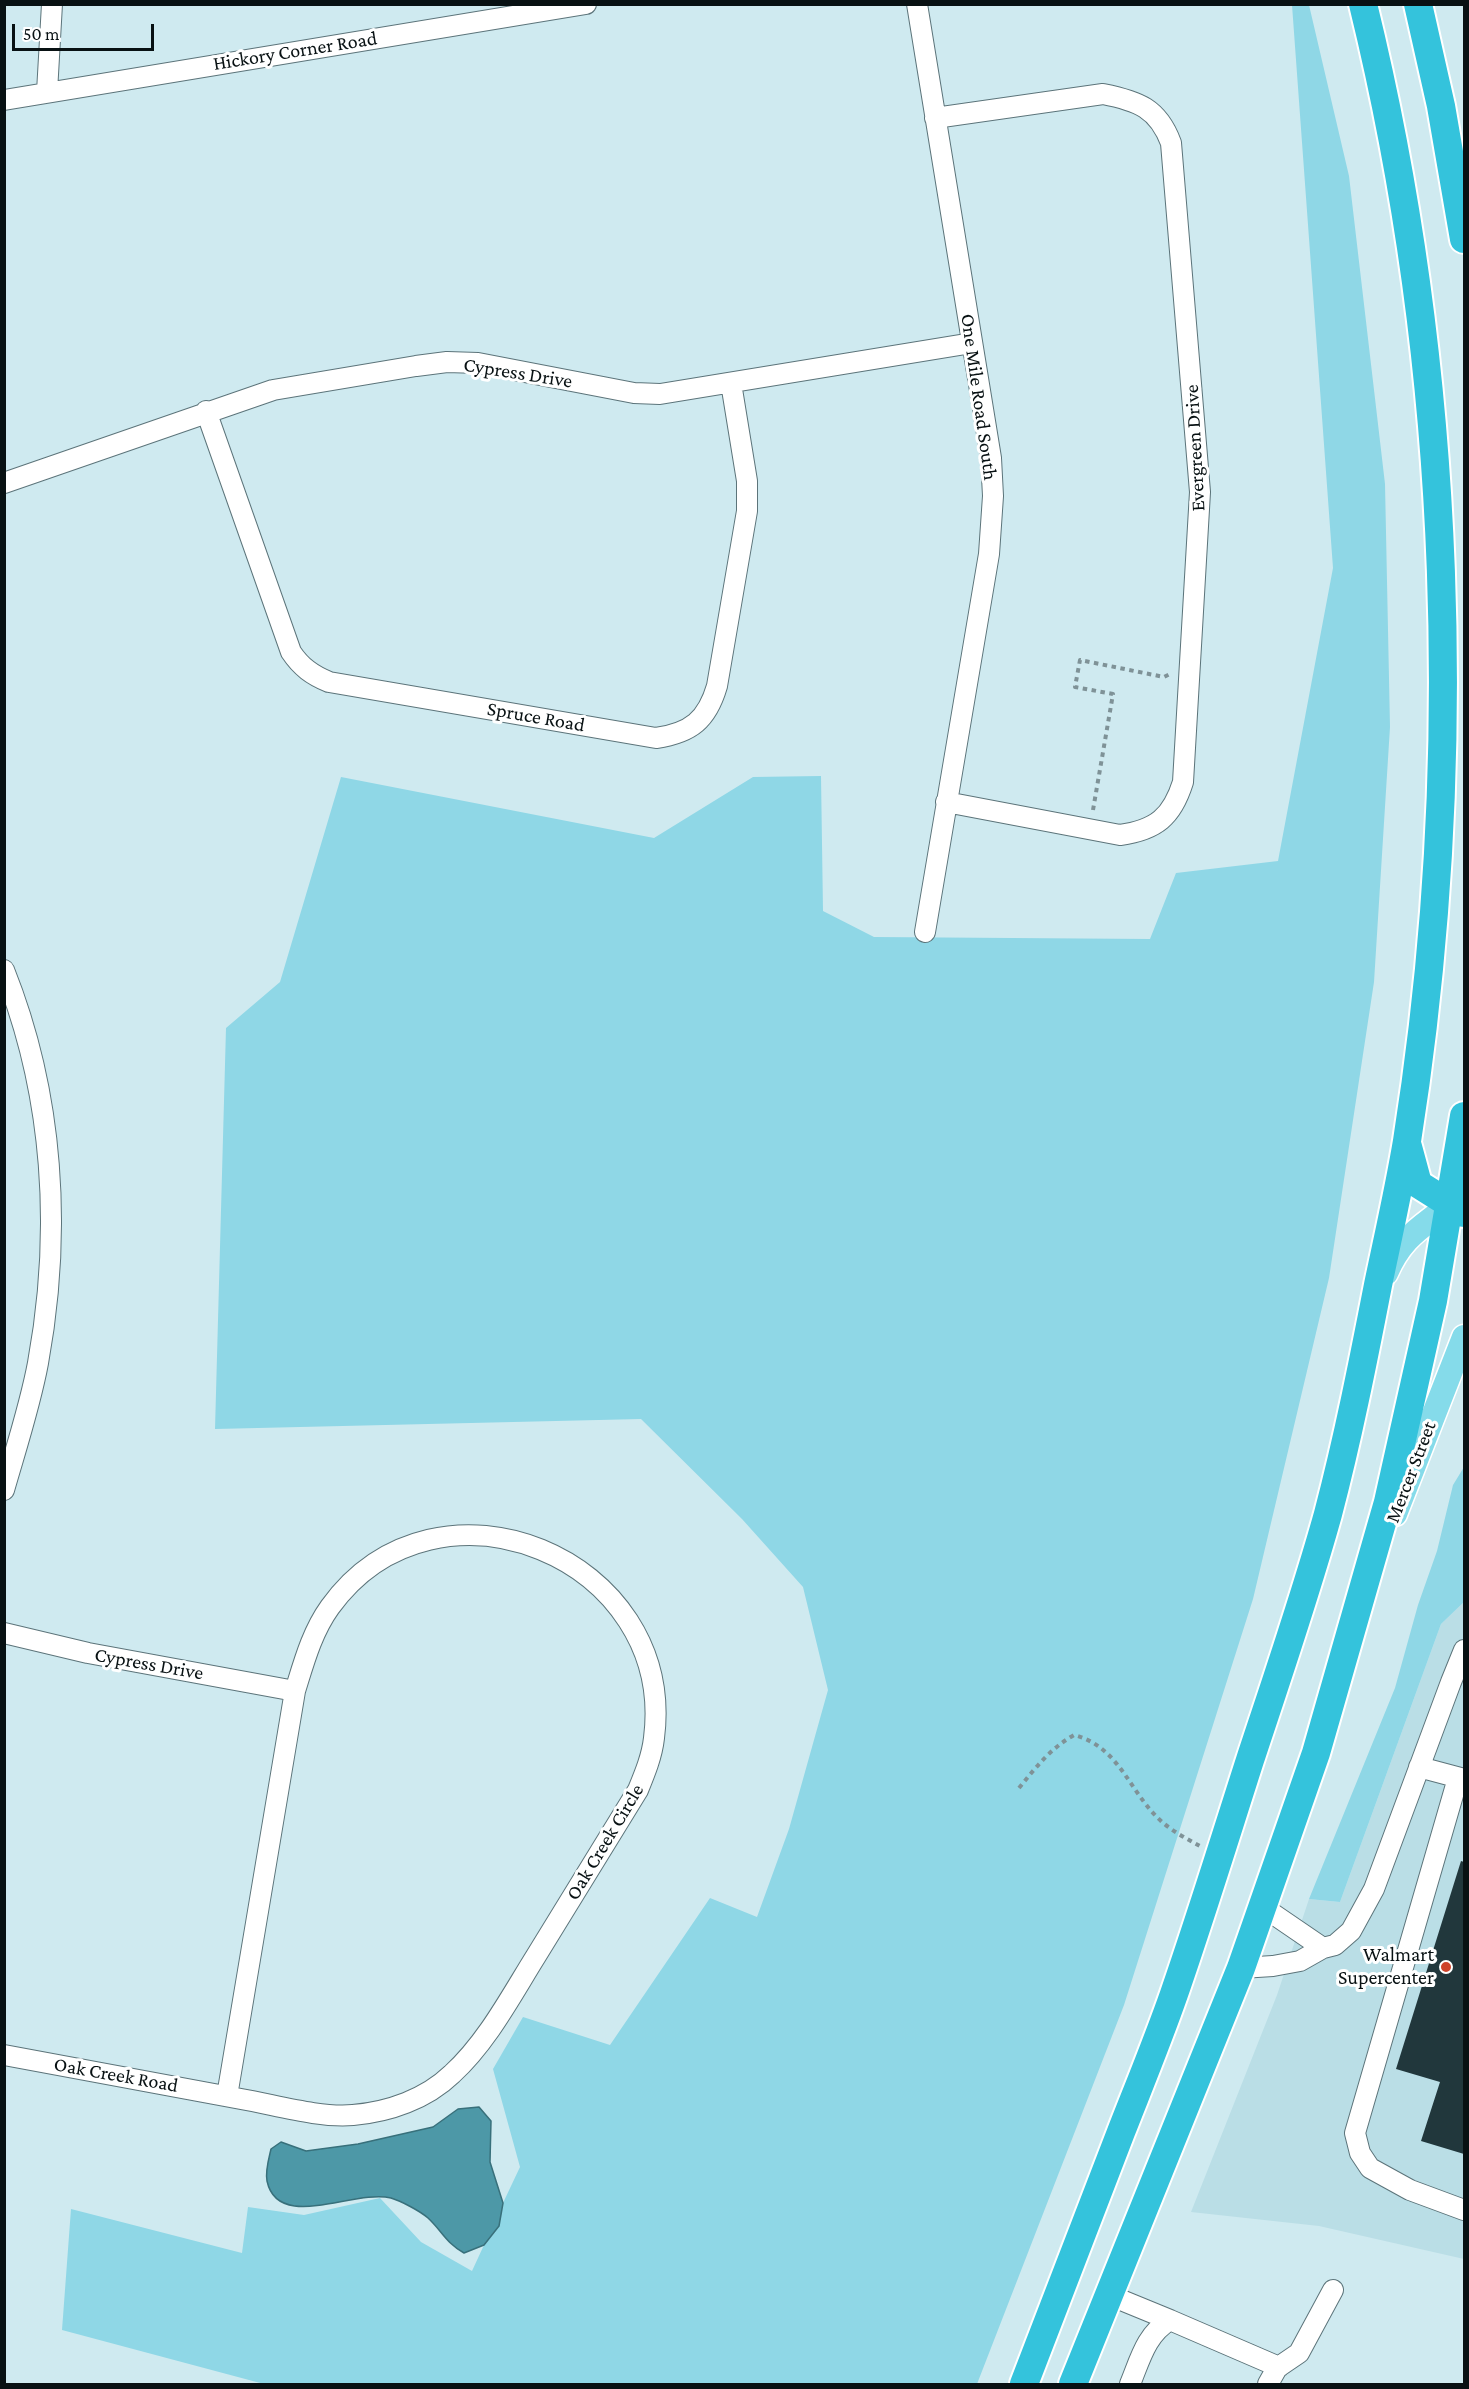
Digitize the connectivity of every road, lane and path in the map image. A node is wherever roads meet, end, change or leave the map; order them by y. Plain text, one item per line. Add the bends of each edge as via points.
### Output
1 (52, 4) edge
2 (586, 4) edge
3 (917, 4) edge
4 (1363, 4) edge
5 (1418, 4) edge
6 (47, 92) junction
7 (4, 100) edge
8 (935, 118) junction
9 (1464, 238) edge
10 (972, 343) junction
11 (731, 383) junction
12 (206, 411) junction
13 (4, 483) edge
14 (1170, 674) dead end
15 (946, 802) junction
16 (1094, 810) dead end
17 (925, 932) dead end
18 (4, 970) edge
19 (1464, 1116) edge
20 (1407, 1142) junction
21 (1460, 1203) edge
22 (1377, 1291) junction
23 (1464, 1337) edge
24 (4, 1490) edge
25 (1359, 1608) junction
26 (4, 1633) edge
27 (1464, 1650) edge
28 (295, 1691) junction
29 (1419, 1767) junction
30 (1461, 1778) edge
31 (1019, 1788) dead end
32 (1219, 1857) junction
33 (1263, 1907) junction
34 (1323, 1948) junction
35 (1241, 1968) junction
36 (4, 2055) edge
37 (227, 2096) junction
38 (1464, 2210) edge
39 (1333, 2290) dead end
40 (1109, 2295) junction
41 (1170, 2320) junction
42 (1279, 2367) junction
43 (1024, 2385) edge
44 (1073, 2385) edge
45 (1130, 2385) edge
46 (1268, 2385) edge

1 - 6 street
2 - 6 street, Hickory Corner Road
3 - 8 street, One Mile Road South
4 - 20 highway via 1409,244 1431,425 1439,550 1442,744 1437,846 1430,948
5 - 9 highway
6 - 7 street, Hickory Corner Road
8 - 10 street, One Mile Road South
8 - 15 street, Evergreen Drive via 1104,94 1142,105 1166,129 1171,143 1200,492 1183,782 1178,800 1167,815 1154,826 1120,835
10 - 11 street, Cypress Drive
10 - 15 street, One Mile Road South via 991,458 992,534
11 - 12 street, Cypress Drive via 660,394 634,393 478,363 447,362 273,390
11 - 12 street, Spruce Road via 747,481 747,511 717,686 702,718 689,729 656,738 329,682 315,676 291,652
12 - 13 street, Cypress Drive
14 - 16 path via 1164,677 1080,660 1075,687 1113,694
15 - 17 street, One Mile Road South
18 - 24 street via 40,1094 47,1143 52,1243 38,1366
19 - 21 highway
20 - 21 highway via 1418,1184
20 - 22 highway
21 - 22 main road via 1413,1232 1395,1252
21 - 25 highway
22 - 32 highway via 1328,1512
23 - 25 main road, Mercer Street
25 - 33 highway via 1316,1753
26 - 28 street, Cypress Drive via 88,1653
27 - 29 street
28 - 37 street, Oak Creek Circle
28 - 37 street, Oak Creek Circle via 316,1630 341,1594 368,1569 417,1543 460,1535 489,1536 518,1540 570,1564 595,1581 616,1604 644,1651 656,1707 654,1738 638,1790 507,2003 451,2076 406,2103 379,2112 351,2115 330,2115
29 - 30 street
29 - 34 street via 1374,1889 1351,1931 1335,1945
30 - 38 street via 1356,2133 1360,2153 1370,2168 1410,2190
31 - 32 path via 1060,1743 1074,1735 1091,1740 1111,1755 1161,1821
32 - 43 highway via 1172,1998
33 - 34 street
33 - 35 highway
34 - 35 street via 1300,1961
35 - 40 highway
36 - 37 street, Oak Creek Road
39 - 42 street via 1299,2353
40 - 41 street
40 - 44 highway
41 - 42 street
41 - 45 street via 1148,2340
42 - 46 street

